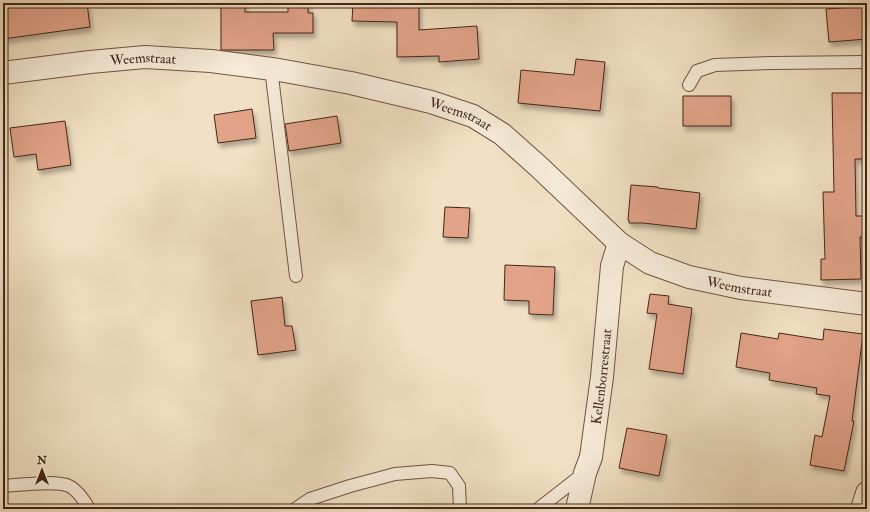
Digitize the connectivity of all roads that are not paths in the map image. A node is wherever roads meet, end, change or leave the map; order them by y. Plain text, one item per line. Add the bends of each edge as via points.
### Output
1 (867, 62) edge
2 (271, 68) junction
3 (3, 73) edge
4 (689, 85) dead end
5 (619, 243) junction
6 (296, 276) dead end
7 (867, 304) edge
8 (585, 472) junction
9 (3, 486) edge
10 (867, 493) edge
11 (89, 509) edge
12 (295, 509) edge
13 (460, 509) edge
14 (538, 509) edge
15 (577, 509) edge
16 (862, 509) edge

1 - 4 lane via 716,65 697,71
2 - 3 street, Weemstraat via 145,57
2 - 5 street, Weemstraat via 431,102 473,116 502,134
2 - 6 lane
5 - 7 street, Weemstraat via 650,264 689,277 741,288
5 - 8 street, Kellenborrestraat via 612,266 591,457
8 - 14 lane
8 - 15 street, Kellenborrestraat
9 - 11 lane via 51,483 68,485 83,498
10 - 16 street
12 - 13 lane via 310,499 350,486 394,474 432,471 450,473 459,486

